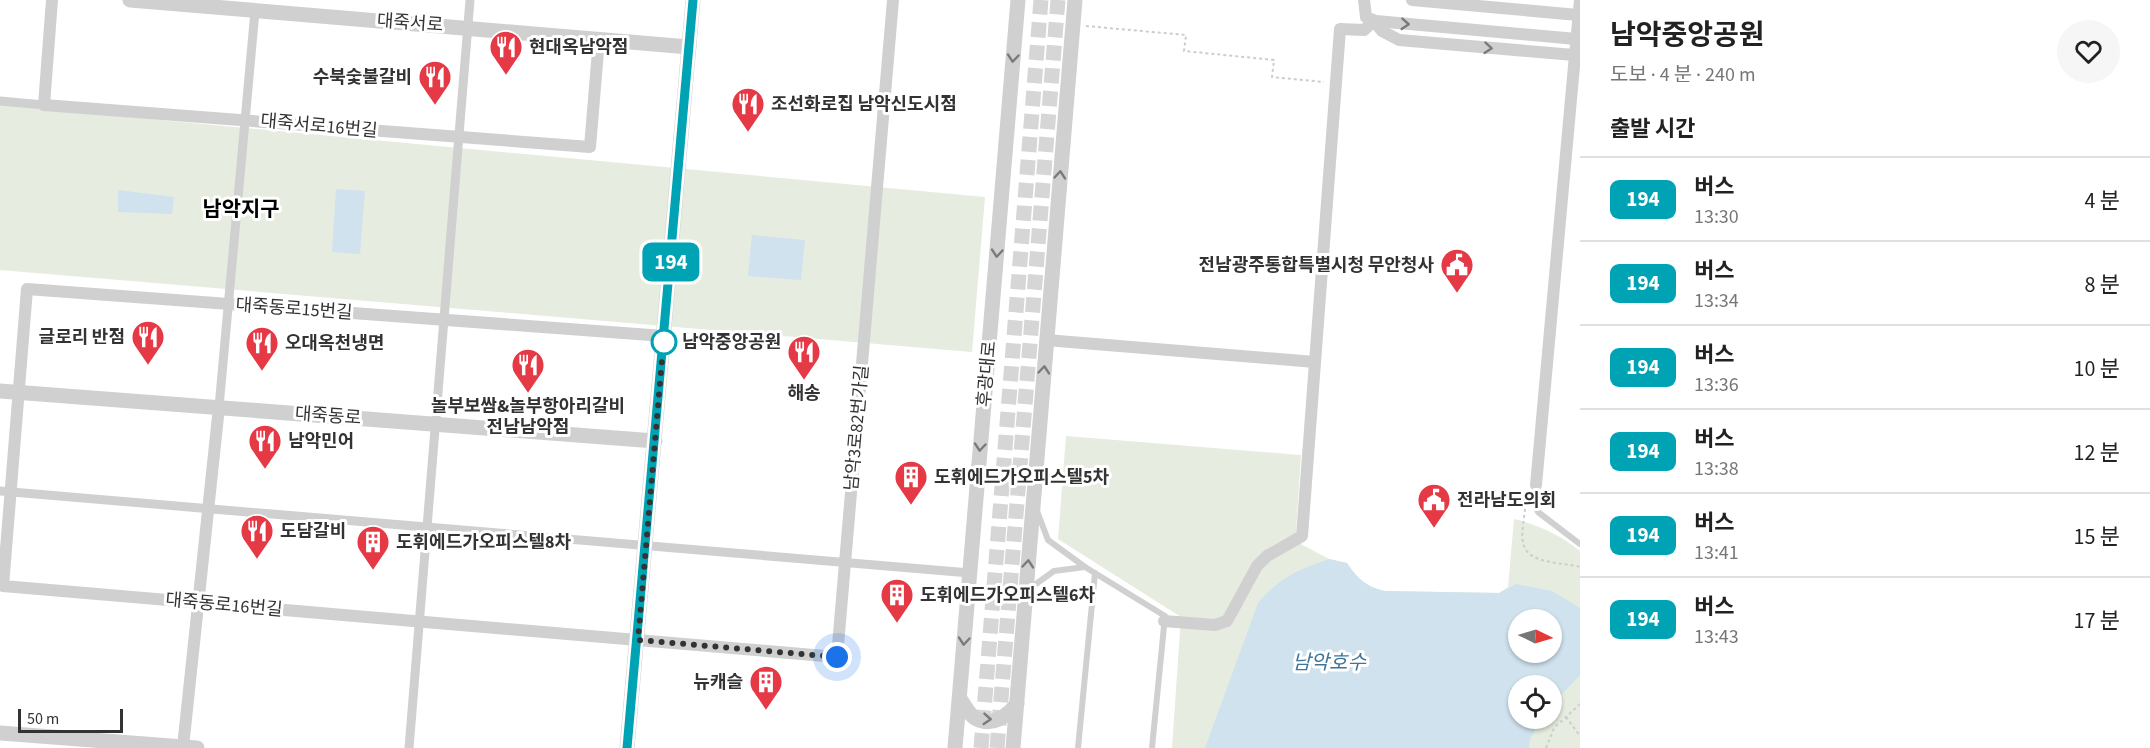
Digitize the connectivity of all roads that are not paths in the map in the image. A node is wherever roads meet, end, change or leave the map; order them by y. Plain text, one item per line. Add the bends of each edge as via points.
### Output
1 (52, 0) edge
2 (130, 0) edge
3 (471, 0) edge
4 (693, 0) edge
5 (893, 0) edge
6 (1018, 0) edge
7 (1075, 0) edge
8 (1364, 0) edge
9 (1412, 0) edge
10 (1580, 0) edge
11 (255, 6) edge
12 (1578, 15) junction
13 (1374, 21) junction
14 (469, 28) junction
15 (600, 39) junction
16 (1576, 39) junction
17 (689, 47) junction
18 (1574, 55) junction
19 (0, 101) edge
20 (44, 105) junction
21 (246, 120) junction
22 (461, 137) junction
23 (229, 304) junction
24 (445, 320) junction
25 (664, 336) junction
26 (1046, 340) junction
27 (1315, 362) junction
28 (0, 391) edge
29 (18, 392) junction
30 (219, 407) junction
31 (436, 424) junction
32 (655, 441) junction
33 (1536, 485) joint
34 (5, 492) edge
35 (1033, 502) junction
36 (208, 510) junction
37 (427, 529) junction
38 (1580, 544) edge
39 (646, 547) junction
40 (845, 561) junction
41 (1085, 567) junction
42 (970, 573) junction
43 (1095, 573) junction
44 (1026, 591) junction
45 (198, 603) junction
46 (1164, 621) junction
47 (419, 622) junction
48 (638, 640) junction
49 (960, 699) junction
50 (1017, 704) junction
51 (0, 733) edge
52 (188, 748) edge
53 (409, 748) edge
54 (627, 748) edge
55 (956, 748) edge
56 (1013, 748) edge
57 (1078, 748) edge
58 (1152, 748) edge

1 - 20 street
2 - 11 street, 대죽서로
3 - 14 street
4 - 17 street
5 - 40 street, 남악3로82번가길
6 -> 42 street, 후광대로
26 -> 7 street
8 - 13 street via 1364,14
9 - 12 street
10 - 12 street
11 - 14 street, 대죽서로
11 - 21 street
12 - 16 street
13 -> 16 street
13 -> 18 street via 1382,31 1399,40
13 - 27 street via 1364,30 1340,29
14 - 15 street, 대죽서로
14 - 22 street
15 - 17 street, 대죽서로
15 - 22 street, 대죽서로16번길 via 590,147
16 - 18 street
17 - 25 street
18 - 33 street
19 - 20 street
20 - 21 street, 대죽서로16번길
21 - 22 street, 대죽서로16번길
21 - 23 street
22 - 24 street
23 - 24 street, 대죽동로15번길
23 - 29 street, 대죽동로15번길 via 27,289
23 - 30 street
24 - 25 street, 대죽동로15번길
24 - 31 street
25 - 32 street
26 - 27 street
35 -> 26 street
27 - 46 street via 1302,536 1257,566 1227,621 1215,625
28 - 29 street, 대죽동로
29 - 30 street, 대죽동로
29 - 34 street, 대죽동로16번길
30 - 31 street, 대죽동로
30 - 36 street
31 - 32 street, 대죽동로
31 - 37 street
32 - 39 street
33 - 38 lane via 1535,506
34 - 36 street
34 - 45 street, 대죽동로16번길 via 3,586
35 - 41 lane via 1048,540
44 -> 35 street
36 - 37 street
36 - 45 street
37 - 39 street
37 - 47 street
39 - 40 street
39 - 48 street
40 - 42 street
40 - 48 street, 남악3로82번가길 via 837,657
41 - 43 lane
41 - 44 lane via 1054,571
42 -> 49 street, 후광대로
43 - 46 lane via 1165,616
43 - 57 lane
44 - 50 street
45 - 47 street, 대죽동로16번길
45 - 52 street
46 - 58 lane
47 - 48 street, 대죽동로16번길
47 - 53 street
48 - 54 street
49 -> 50 street via 974,718 990,722 1006,718
49 - 55 street, 후광대로
50 - 56 street
51 - 52 street

